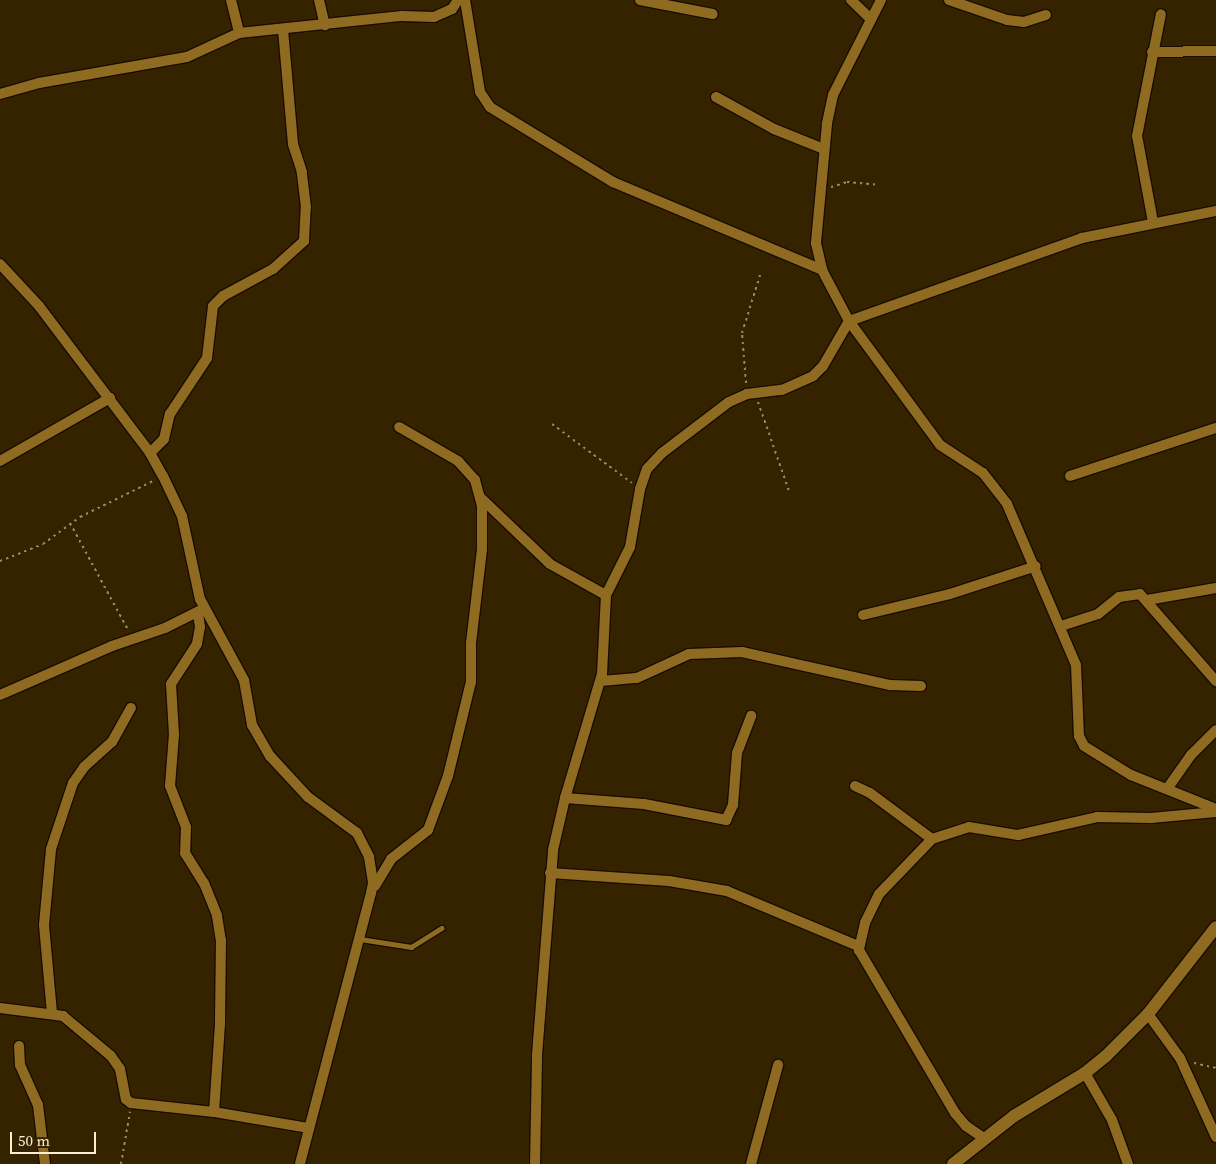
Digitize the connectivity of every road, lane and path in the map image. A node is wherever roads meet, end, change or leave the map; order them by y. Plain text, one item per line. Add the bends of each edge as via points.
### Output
1 (231, 0) edge
2 (320, 0) edge
3 (458, 0) edge
4 (465, 0) edge
5 (640, 0) edge
6 (851, 0) edge
7 (881, 0) edge
8 (949, 0) edge
9 (713, 14) dead end
10 (1161, 14) dead end
11 (1046, 15) dead end
12 (871, 19) junction
13 (325, 25) junction
14 (282, 30) junction
15 (240, 33) junction
16 (1216, 51) edge
17 (1152, 52) junction
18 (0, 94) edge
19 (716, 97) dead end
20 (824, 149) junction
21 (879, 185) dead end
22 (819, 188) junction
23 (1216, 211) edge
24 (1153, 222) junction
25 (0, 264) edge
26 (822, 270) junction
27 (761, 272) dead end
28 (849, 321) junction
29 (751, 394) junction
30 (110, 398) junction
31 (552, 424) dead end
32 (399, 426) dead end
33 (1216, 428) edge
34 (150, 454) junction
35 (0, 461) edge
36 (163, 476) junction
37 (1070, 476) dead end
38 (640, 489) junction
39 (790, 494) dead end
40 (481, 498) junction
41 (70, 523) junction
42 (0, 561) edge
43 (1036, 566) junction
44 (1216, 588) edge
45 (606, 595) junction
46 (1147, 600) junction
47 (201, 610) junction
48 (863, 615) dead end
49 (1061, 626) junction
50 (131, 640) junction
51 (601, 681) junction
52 (1216, 681) edge
53 (921, 686) dead end
54 (0, 695) edge
55 (131, 708) dead end
56 (751, 716) dead end
57 (1216, 730) edge
58 (855, 786) dead end
59 (1166, 789) junction
60 (565, 798) junction
61 (1216, 811) edge
62 (932, 839) junction
63 (550, 873) junction
64 (371, 894) junction
65 (442, 928) dead end
66 (1215, 929) edge
67 (360, 939) junction
68 (858, 946) junction
69 (0, 1008) edge
70 (52, 1012) junction
71 (1148, 1014) junction
72 (19, 1046) dead end
73 (1180, 1058) junction
74 (778, 1065) dead end
75 (1216, 1068) edge
76 (1086, 1073) junction
77 (131, 1103) junction
78 (214, 1112) junction
79 (309, 1128) junction
80 (1216, 1137) edge
81 (984, 1138) junction
82 (45, 1164) edge
83 (121, 1164) edge
84 (300, 1164) edge
85 (534, 1164) edge
86 (751, 1164) edge
87 (953, 1164) edge
88 (1128, 1164) edge

1 - 15 street
2 - 13 street
3 - 13 street via 452,9 434,17 402,16
4 - 26 street via 480,92 490,107 613,182
5 - 9 street
6 - 12 street
7 - 12 street
8 - 11 street via 1007,20 1024,22
10 - 17 street
12 - 20 street via 833,95
13 - 14 street
14 - 15 street
14 - 34 street via 293,144 302,172 306,207 304,241 273,269 223,296 213,306 208,358 170,414 164,439
15 - 18 street via 187,57 39,83
16 - 17 street
17 - 24 street via 1137,143
19 - 20 street via 774,129
20 - 22 street
21 - 22 path via 847,182
22 - 26 street via 816,248
23 - 24 street
24 - 28 street via 1082,238
25 - 30 street via 39,306
26 - 28 street
27 - 29 path via 742,332
28 - 29 street via 823,366 812,376 782,390
28 - 43 street via 940,445 980,470 994,484
29 - 38 street via 719,408 662,453 647,469
29 - 39 path
30 - 34 street
30 - 35 street
31 - 38 path
32 - 40 street via 458,461 474,480
33 - 37 street
34 - 36 street
36 - 41 path
36 - 47 street via 182,516
38 - 45 street via 630,547
40 - 45 street via 550,564
40 - 64 street via 482,549 471,643 471,682 448,776 428,830 391,859
41 - 42 path via 43,544
41 - 50 path
43 - 48 street via 950,594
43 - 49 street
44 - 46 street
45 - 51 street
46 - 49 street via 1140,594 1121,596 1098,614
46 - 52 street
47 - 50 street
47 - 64 street via 244,680 252,725 270,756 308,797 360,838 371,866
47 - 78 street via 197,644 170,688 174,734 170,786 186,827 186,853 204,883 219,926 221,1006
49 - 59 street via 1078,671 1080,740 1104,760
50 - 54 street
51 - 53 street via 633,679 689,654 742,652 890,685
51 - 60 street
55 - 70 street via 112,742 84,767 73,783 51,849 44,924
56 - 60 street via 737,752 732,805 726,820 644,804
57 - 59 street via 1191,755
58 - 62 street via 870,793
59 - 61 street
60 - 63 street
61 - 62 street via 1151,818 1097,817 1018,835 969,827
62 - 68 street via 879,894
63 - 68 street via 669,881 727,892
63 - 85 street via 550,916 537,1055
64 - 67 street
65 - 67 lane via 411,947
66 - 71 street
67 - 79 street
68 - 81 street via 955,1113 966,1126
69 - 70 street
70 - 77 street via 66,1019 111,1056 120,1069 126,1098
71 - 73 street
71 - 76 street
72 - 82 street via 20,1065 38,1105
73 - 75 path
73 - 80 street
74 - 86 street
76 - 81 street
76 - 88 street via 1112,1120
77 - 78 street
77 - 83 path
78 - 79 street
79 - 84 street
81 - 87 street

